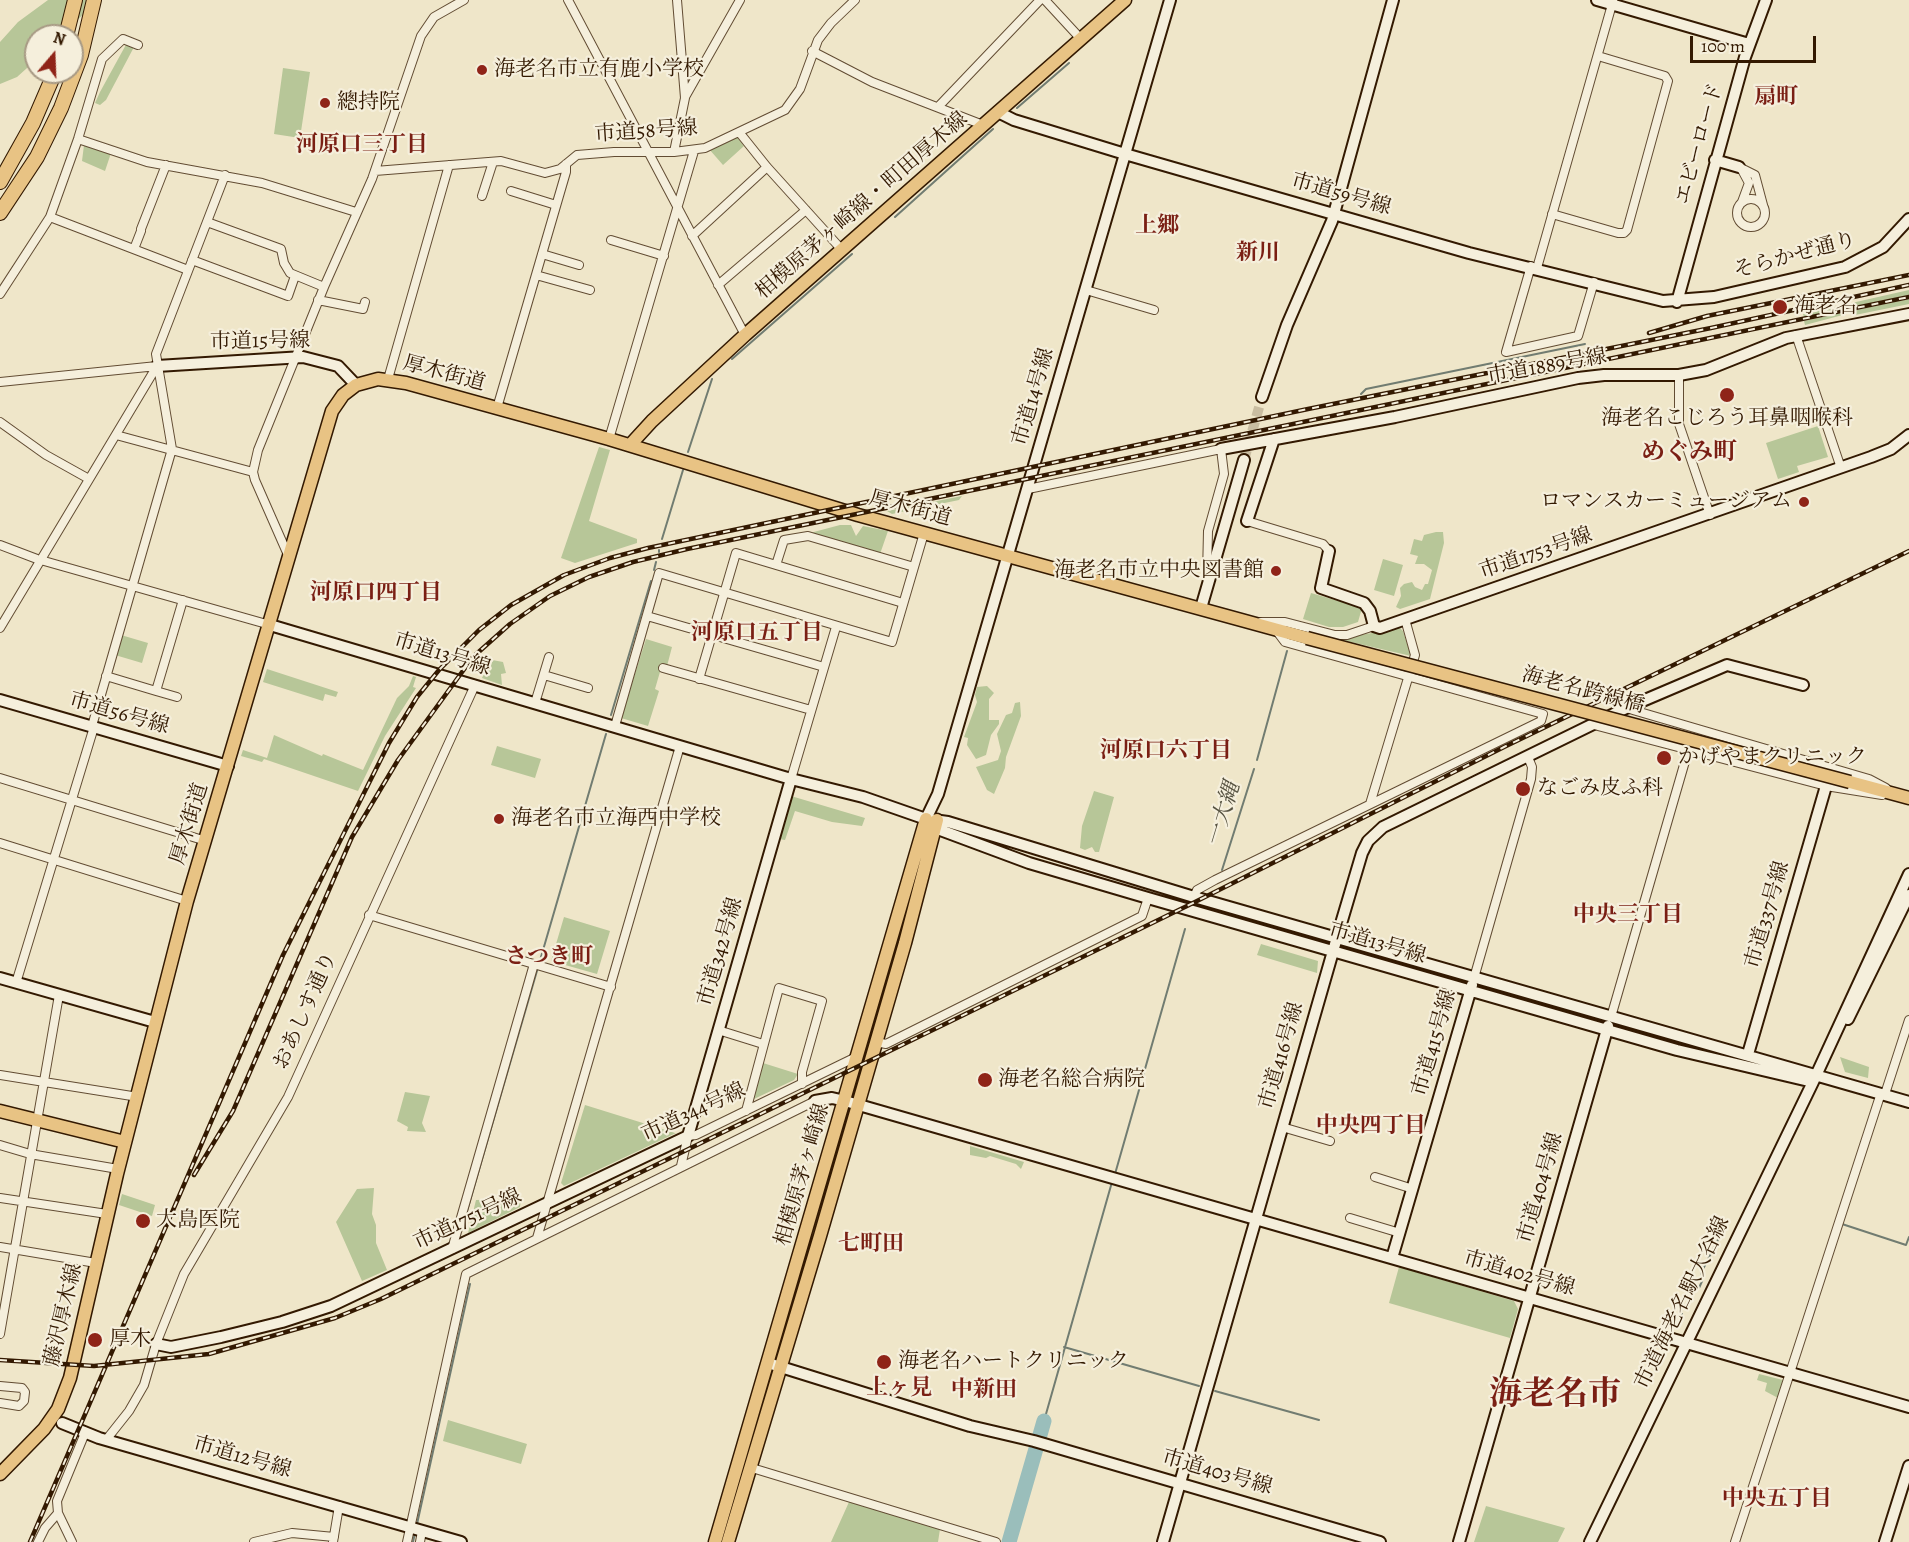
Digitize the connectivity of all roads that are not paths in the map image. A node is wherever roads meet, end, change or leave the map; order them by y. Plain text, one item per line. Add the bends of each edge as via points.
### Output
1 (75, 0) edge
2 (94, 0) edge
3 (464, 0) edge
4 (568, 0) edge
5 (677, 0) edge
6 (740, 0) edge
7 (855, 0) edge
8 (1040, 0) edge
9 (1046, 0) edge
10 (1125, 0) edge
11 (1170, 0) edge
12 (1393, 0) edge
13 (1597, 0) edge
14 (1766, 0) edge
15 (1613, 2) edge
16 (69, 24) edge
17 (1080, 38) junction
18 (1749, 44) junction
19 (138, 45) dead end
20 (812, 51) junction
21 (1598, 57) junction
22 (50, 84) edge
23 (685, 98) junction
24 (938, 107) junction
25 (998, 112) junction
26 (983, 125) junction
27 (739, 132) junction
28 (78, 138) junction
29 (694, 151) junction
30 (647, 152) junction
31 (674, 152) junction
32 (1125, 154) junction
33 (1715, 160) junction
34 (493, 162) junction
35 (566, 164) junction
36 (166, 165) junction
37 (449, 165) junction
38 (1739, 167) junction
39 (767, 168) junction
40 (375, 171) junction
41 (225, 175) junction
42 (0, 182) edge
43 (517, 190) dead end
44 (486, 192) dead end
45 (1741, 203) junction
46 (556, 205) junction
47 (678, 208) junction
48 (1764, 208) junction
49 (806, 210) junction
50 (356, 212) junction
51 (0, 213) edge
52 (1334, 214) junction
53 (1552, 214) junction
54 (50, 217) junction
55 (1909, 219) edge
56 (207, 222) junction
57 (692, 236) junction
58 (611, 240) dead end
59 (134, 249) junction
60 (842, 249) junction
61 (542, 254) junction
62 (664, 255) junction
63 (192, 260) junction
64 (579, 265) dead end
65 (1534, 267) junction
66 (188, 270) junction
67 (536, 275) junction
68 (295, 276) junction
69 (1594, 282) junction
70 (718, 285) junction
71 (324, 287) junction
72 (590, 290) dead end
73 (1086, 290) junction
74 (0, 294) edge
75 (318, 300) junction
76 (1677, 302) junction
77 (363, 309) dead end
78 (1154, 310) dead end
79 (1909, 314) edge
80 (745, 335) junction
81 (1796, 335) junction
82 (296, 357) junction
83 (157, 366) junction
84 (1679, 375) junction
85 (388, 379) junction
86 (0, 382) edge
87 (356, 385) junction
88 (1262, 397) tunnel mouth
89 (497, 408) junction
90 (0, 422) edge
91 (116, 435) junction
92 (1909, 435) edge
93 (609, 439) junction
94 (1274, 439) junction
95 (630, 445) junction
96 (172, 449) junction
97 (1221, 449) junction
98 (1244, 460) tunnel mouth
99 (1840, 468) junction
100 (253, 472) junction
101 (89, 479) junction
102 (1028, 489) junction
103 (1710, 515) junction
104 (1247, 521) joint
105 (924, 533) junction
106 (0, 545) edge
107 (1329, 551) joint
108 (288, 555) junction
109 (1008, 556) junction
110 (41, 560) junction
111 (776, 565) junction
112 (914, 567) junction
113 (132, 585) junction
114 (1207, 589) junction
115 (724, 592) junction
116 (183, 600) junction
117 (903, 603) junction
118 (1201, 608) junction
119 (647, 616) junction
120 (1405, 619) junction
121 (1254, 623) junction
122 (270, 625) junction
123 (1374, 626) junction
124 (836, 627) junction
125 (0, 628) edge
126 (1275, 629) junction
127 (712, 635) junction
128 (1307, 638) joint
129 (549, 657) dead end
130 (824, 667) junction
131 (663, 668) dead end
132 (543, 675) junction
133 (106, 676) junction
134 (1408, 678) junction
135 (699, 679) junction
136 (475, 685) junction
137 (1801, 685) dead end
138 (588, 688) dead end
139 (156, 691) junction
140 (177, 697) dead end
141 (0, 700) edge
142 (535, 703) junction
143 (1626, 708) junction
144 (811, 710) junction
145 (610, 725) junction
146 (1594, 725) junction
147 (93, 726) junction
148 (680, 746) junction
149 (1688, 751) junction
150 (1528, 757) junction
151 (228, 766) junction
152 (0, 778) edge
153 (791, 779) junction
154 (1826, 786) junction
155 (1905, 797) edge
156 (72, 801) junction
157 (1370, 804) junction
158 (933, 822) junction
159 (206, 841) junction
160 (0, 843) edge
161 (54, 859) junction
162 (1909, 874) edge
163 (1909, 895) edge
164 (1194, 897) junction
165 (1148, 898) junction
166 (187, 901) junction
167 (369, 915) junction
168 (1337, 938) junction
169 (1333, 952) junction
170 (537, 965) junction
171 (0, 978) edge
172 (1474, 978) junction
173 (16, 983) junction
174 (611, 987) junction
175 (1470, 992) junction
176 (59, 995) junction
177 (1611, 1017) junction
178 (1909, 1020) edge
179 (155, 1022) junction
180 (718, 1030) junction
181 (1607, 1030) junction
182 (876, 1042) junction
183 (763, 1044) junction
184 (1748, 1054) junction
185 (856, 1058) junction
186 (0, 1075) edge
187 (1816, 1077) junction
188 (44, 1082) junction
189 (802, 1084) junction
190 (1883, 1094) junction
191 (138, 1097) junction
192 (815, 1101) joint
193 (845, 1101) junction
194 (1909, 1102) edge
195 (858, 1105) junction
196 (0, 1111) edge
197 (746, 1111) junction
198 (37, 1120) junction
199 (1282, 1127) junction
200 (688, 1136) junction
201 (1330, 1141) dead end
202 (125, 1142) junction
203 (0, 1145) edge
204 (30, 1154) junction
205 (681, 1166) junction
206 (118, 1169) junction
207 (1375, 1177) dead end
208 (1413, 1189) junction
209 (0, 1198) edge
210 (23, 1201) junction
211 (548, 1204) junction
212 (107, 1214) junction
213 (1350, 1218) dead end
214 (1256, 1219) junction
215 (1400, 1233) junction
216 (537, 1238) junction
217 (0, 1247) edge
218 (452, 1249) junction
219 (14, 1250) junction
220 (1392, 1258) junction
221 (96, 1263) junction
222 (1530, 1297) junction
223 (0, 1334) edge
224 (1686, 1343) junction
225 (156, 1344) junction
226 (768, 1363) junction
227 (782, 1367) junction
228 (1790, 1374) junction
229 (70, 1378) junction
230 (0, 1386) edge
231 (0, 1403) edge
232 (1909, 1407) edge
233 (62, 1423) junction
234 (44, 1429) junction
235 (85, 1433) junction
236 (106, 1440) junction
237 (1909, 1466) edge
238 (752, 1468) junction
239 (0, 1474) edge
240 (1179, 1482) junction
241 (339, 1506) junction
242 (58, 1513) junction
243 (417, 1532) edge
244 (334, 1539) edge
245 (38, 1542) edge
246 (72, 1542) edge
247 (255, 1542) edge
248 (406, 1542) edge
249 (461, 1542) edge
250 (715, 1542) edge
251 (728, 1542) edge
252 (996, 1542) edge
253 (1163, 1542) edge
254 (1380, 1542) edge
255 (1459, 1542) edge
256 (1590, 1542) edge
257 (1735, 1542) edge
258 (1885, 1542) edge

1 - 16 highway
2 - 51 highway via 81,55 61,108 37,157
3 - 40 street via 434,17 425,27
4 - 30 street
5 - 23 street
6 - 23 street
7 - 20 street, 市道58号線 via 824,30
8 - 24 street
9 - 17 street
10 - 17 main road, 相模原茅ヶ崎線・町田厚木線
11 - 32 street, 市道14号線
12 - 52 street
13 - 15 street
14 - 18 street, エビーロード
15 - 18 street
15 - 21 street
17 - 25 main road, 相模原茅ヶ崎線・町田厚木線
18 - 33 street, エビーロード
19 - 28 street via 123,39 102,59
20 - 24 street via 872,82
20 - 27 street, 市道58号線 via 792,102 774,117
21 - 53 street
21 - 53 street via 1665,76 1668,81 1627,230 1618,233
22 - 42 highway
23 - 31 street
24 - 26 street
25 - 26 main road, 相模原茅ヶ崎線・町田厚木線
25 - 32 street, 市道59号線
26 - 60 main road, 相模原茅ヶ崎線・町田厚木線
27 - 29 street, 市道58号線
27 - 39 street
28 - 36 street
28 - 54 street
29 - 31 street, 市道58号線
29 - 47 street
30 - 31 street, 市道58号線
30 - 35 street, 市道58号線 via 577,155
30 - 47 street
32 - 52 street, 市道59号線
32 - 73 street, 市道14号線
33 - 38 street
33 - 76 street, エビーロード
34 - 35 street, 市道58号線 via 545,173
34 - 37 street, 市道58号線
34 - 44 street
35 - 46 street
36 - 41 street
36 - 59 street
37 - 40 street, 市道58号線
37 - 85 street
38 - 45 street via 1749,183
38 - 48 street via 1755,176
39 - 49 street
39 - 57 street
40 - 50 street
41 - 50 street
41 - 56 street
43 - 46 street
45 - 48 street via 1754,200
45 - 48 street via 1737,216 1745,226 1762,221
46 - 61 street
47 - 57 street
47 - 62 street
49 - 60 street
49 - 70 street
50 - 71 street
52 - 65 street, 市道59号線 via 1469,253
52 - 88 street via 1287,325
53 - 65 street
54 - 59 street
54 - 74 street
55 - 76 street, そらかぜ通り via 1883,247 1845,267
56 - 63 street
56 - 68 street via 281,249 284,263
57 - 70 street
58 - 62 street
59 - 66 street
60 - 80 main road, 相模原茅ヶ崎線・町田厚木線
61 - 64 street
61 - 67 street
62 - 93 street
63 - 66 street
63 - 68 street via 288,296
65 - 69 street, 市道59号線
65 - 69 street via 1506,352 1578,336
66 - 83 street via 156,354
67 - 72 street
67 - 89 street
68 - 71 street
69 - 76 street, 市道59号線 via 1663,302
70 - 80 street
71 - 75 street
73 - 78 street
73 - 102 street, 市道14号線
75 - 77 street
75 - 82 street
79 - 81 street, 市道1889号線
80 - 95 main road, 相模原茅ヶ崎線・町田厚木線
81 - 84 street, 市道1889号線 via 1719,366
81 - 99 street
82 - 83 street, 市道15号線
82 - 87 street, 市道15号線 via 334,364
82 - 100 street
83 - 86 street
83 - 91 street
83 - 96 street
84 - 94 street, 市道1889号線 via 1578,378
84 - 103 street via 1679,424
85 - 87 main road, 厚木街道
85 - 89 main road, 厚木街道
87 - 108 main road, 厚木街道 via 332,411
89 - 93 main road, 厚木街道
90 - 101 street
91 - 96 street
91 - 101 street
92 - 99 street, 市道1753号線 via 1891,449
93 - 95 main road, 厚木街道
94 - 97 street, 市道1889号線
94 - 104 street
95 - 105 main road, 厚木街道
96 - 100 street
96 - 113 street
97 - 102 street
97 - 114 street via 1224,474 1208,531
98 - 114 street
99 - 103 street, 市道1753号線
100 - 108 street
101 - 110 street
102 - 109 street, 市道14号線
103 - 120 street, 市道1753号線
104 - 107 street via 1323,544
105 - 109 main road, 厚木街道
105 - 112 street
106 - 110 street
107 - 123 street via 1321,588 1364,603
108 - 122 main road, 厚木街道
109 - 118 main road, 厚木街道
109 - 158 street, 市道14号線
110 - 113 street
110 - 125 street
111 - 112 street via 784,540 808,536
111 - 115 street via 736,553
111 - 117 street
112 - 117 street
113 - 116 street
113 - 133 street
114 - 118 street
115 - 119 street via 659,573
115 - 124 street
115 - 127 street
116 - 122 street
116 - 139 street
117 - 124 street via 892,642
118 - 121 main road, 厚木街道
119 - 127 street
119 - 145 street
120 - 123 street, 市道1753号線 via 1380,628
120 - 134 street via 1415,655
121 - 123 street via 1277,620 1335,635
121 - 126 main road, 厚木街道
122 - 136 street, 市道13号線
122 - 151 main road, 厚木街道
124 - 130 street
126 - 128 main road, 厚木街道
126 - 134 street via 1285,642
127 - 130 street
127 - 135 street
128 - 155 main road, 海老名跨線橋, bridge
129 - 132 street
130 - 144 street
131 - 135 street
132 - 138 street
132 - 142 street
133 - 139 street
133 - 147 street
134 - 157 street
134 - 157 street via 1543,714 1540,721
135 - 144 street
136 - 142 street, 市道13号線
136 - 167 street, おあしす通り
137 - 143 street, 市道416号線 via 1730,664
139 - 140 street
141 - 147 street, 市道56号線
142 - 145 street, 市道13号線
143 - 146 street, 市道416号線
143 - 155 street via 1869,779
144 - 153 street
145 - 148 street, 市道13号線
146 - 149 street
146 - 150 street, 市道416号線
147 - 151 street, 市道56号線
147 - 156 street
148 - 153 street, 市道13号線
148 - 174 street, 市道1751号線
149 - 154 street
149 - 177 street
150 - 168 street, 市道416号線 via 1378,831 1362,853
150 - 172 street via 1531,779
151 - 159 main road, 厚木街道
152 - 156 street
153 - 158 street, 市道13号線 via 863,797
153 - 180 street, 市道342号線
154 - 155 street
154 - 184 street, 市道337号線
156 - 159 street
156 - 161 street
157 - 164 street via 1215,880 1197,890
158 - 164 street, 市道13号線
158 - 165 street, 市道13号線 via 1029,863
158 - 182 main road, 相模原茅ヶ崎線
158 - 185 main road, 相模原茅ヶ崎線
159 - 166 main road, 厚木街道
160 - 161 street
161 - 166 street
161 - 173 street
162 - 187 street, 市道海老名駅大谷線
163 - 187 street, 市道海老名駅大谷線
164 - 168 street, 市道13号線
165 - 169 street, 市道13号線
165 - 182 street via 1142,916 1134,921 886,1044
166 - 179 main road, 厚木街道
167 - 170 street
167 - 225 street, おあしす通り via 288,1097 184,1274
168 - 169 street, 市道416号線
168 - 172 street, 市道13号線
169 - 175 street, 市道13号線
169 - 199 street, 市道416号線
170 - 174 street
170 - 218 street
171 - 173 street
172 - 175 street, 市道415号線
172 - 177 street, 市道13号線
173 - 176 street
174 - 211 street, 市道1751号線
175 - 181 street, 市道13号線
175 - 208 street, 市道415号線
176 - 179 street
176 - 188 street
177 - 181 street, 市道404号線
177 - 184 street, 市道13号線
178 - 190 street
179 - 191 main road, 厚木街道
180 - 183 street
180 - 200 street, 市道342号線
181 - 187 street, 市道13号線 via 1677,1050
181 - 222 street, 市道404号線
182 - 195 main road, 相模原茅ヶ崎線
183 - 189 street via 779,988 822,1001
183 - 197 street
184 - 187 street, 市道13号線
185 - 189 street, 市道344号線
185 - 193 main road, 相模原茅ヶ崎線
186 - 188 street
187 - 190 street
187 - 224 street, 市道海老名駅大谷線
188 - 191 street
188 - 198 street
189 - 197 street, 市道344号線
190 - 194 street
190 - 228 street
191 - 202 main road, 厚木街道
192 - 193 street
192 - 205 street
193 - 195 street
193 - 226 main road, 相模原茅ヶ崎線
195 - 214 street, 市道402号線
195 - 227 main road, 相模原茅ヶ崎線
196 - 198 main road
197 - 200 street, 市道344号線
198 - 202 main road
198 - 204 street
199 - 201 street
199 - 214 street, 市道416号線
200 - 205 street
200 - 211 street, 市道344号線
202 - 206 main road, 藤沢厚木線
203 - 204 street
204 - 206 street
204 - 210 street
205 - 216 street
206 - 212 main road, 藤沢厚木線
207 - 208 street
208 - 215 street, 市道415号線
209 - 210 street
210 - 212 street
210 - 219 street
211 - 216 street
211 - 218 street, 市道1751号線
212 - 221 main road, 藤沢厚木線
213 - 215 street
214 - 220 street, 市道402号線
214 - 240 street, 市道416号線
215 - 220 street, 市道415号線
216 - 243 street via 466,1274
217 - 219 street
218 - 225 street, 市道1751号線 via 331,1306 282,1322 171,1347
219 - 221 street
219 - 223 street
220 - 222 street, 市道402号線
221 - 229 main road, 藤沢厚木線
222 - 224 street, 市道402号線
222 - 255 street, 市道404号線
224 - 228 street, 市道402号線
224 - 256 street, 市道海老名駅大谷線
225 - 236 street, おあしす通り via 144,1385
226 - 227 street, 市道403号線
226 - 250 main road, 相模原茅ヶ崎線
227 - 238 main road, 相模原茅ヶ崎線
227 - 240 street, 市道403号線 via 954,1421
228 - 232 street, 市道402号線
228 - 257 street
229 - 233 street
229 - 234 main road, 藤沢厚木線 via 58,1409
230 - 231 street via 22,1388 25,1392 19,1406
233 - 234 street
233 - 235 street, 市道12号線
234 - 239 main road, 藤沢厚木線
235 - 236 street, 市道12号線
235 - 242 street via 59,1493
236 - 241 street, 市道12号線
237 - 258 street
238 - 251 main road, 相模原茅ヶ崎線
238 - 252 street
240 - 253 street, 市道416号線
240 - 254 street, 市道403号線
241 - 243 street, 市道12号線
241 - 244 street
242 - 245 street
242 - 246 street
243 - 248 street
243 - 249 street, 市道12号線
244 - 247 street via 292,1533

